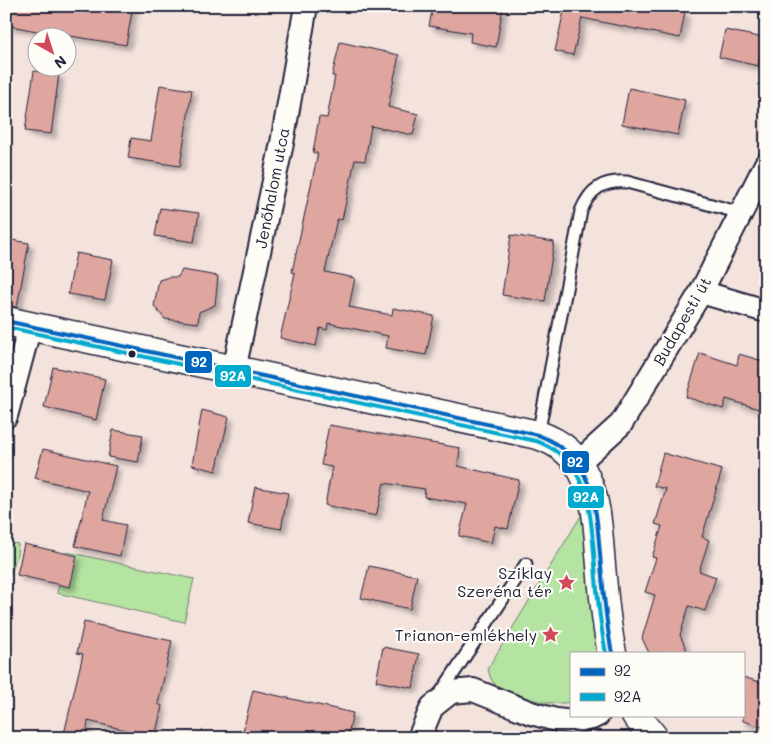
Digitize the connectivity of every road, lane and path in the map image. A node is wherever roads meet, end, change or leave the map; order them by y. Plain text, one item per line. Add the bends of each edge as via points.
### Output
1 (306, 6) edge
2 (766, 164) edge
3 (741, 213) junction
4 (701, 292) junction
5 (766, 311) edge
6 (18, 323) edge
7 (234, 370) junction
8 (6, 416) edge
9 (538, 435) junction
10 (582, 470) junction
11 (526, 564) dead end
12 (612, 652) edge
13 (432, 706) junction
14 (594, 716) edge
15 (637, 716) edge
16 (419, 738) edge
17 (654, 738) edge

1 - 7 street, Jenőhalom utca via 282,143
2 - 3 street, Budapesti út
3 - 4 street, Budapesti út
3 - 9 lane via 618,181 599,187 586,200 581,211
4 - 5 street
4 - 10 street, Budapesti út via 621,424
6 - 7 street
6 - 8 street
7 - 9 street
9 - 10 street via 561,446
10 - 12 street via 598,524
11 - 13 lane
13 - 14 street via 451,692 473,690 556,720 573,722
13 - 16 street
15 - 17 street

